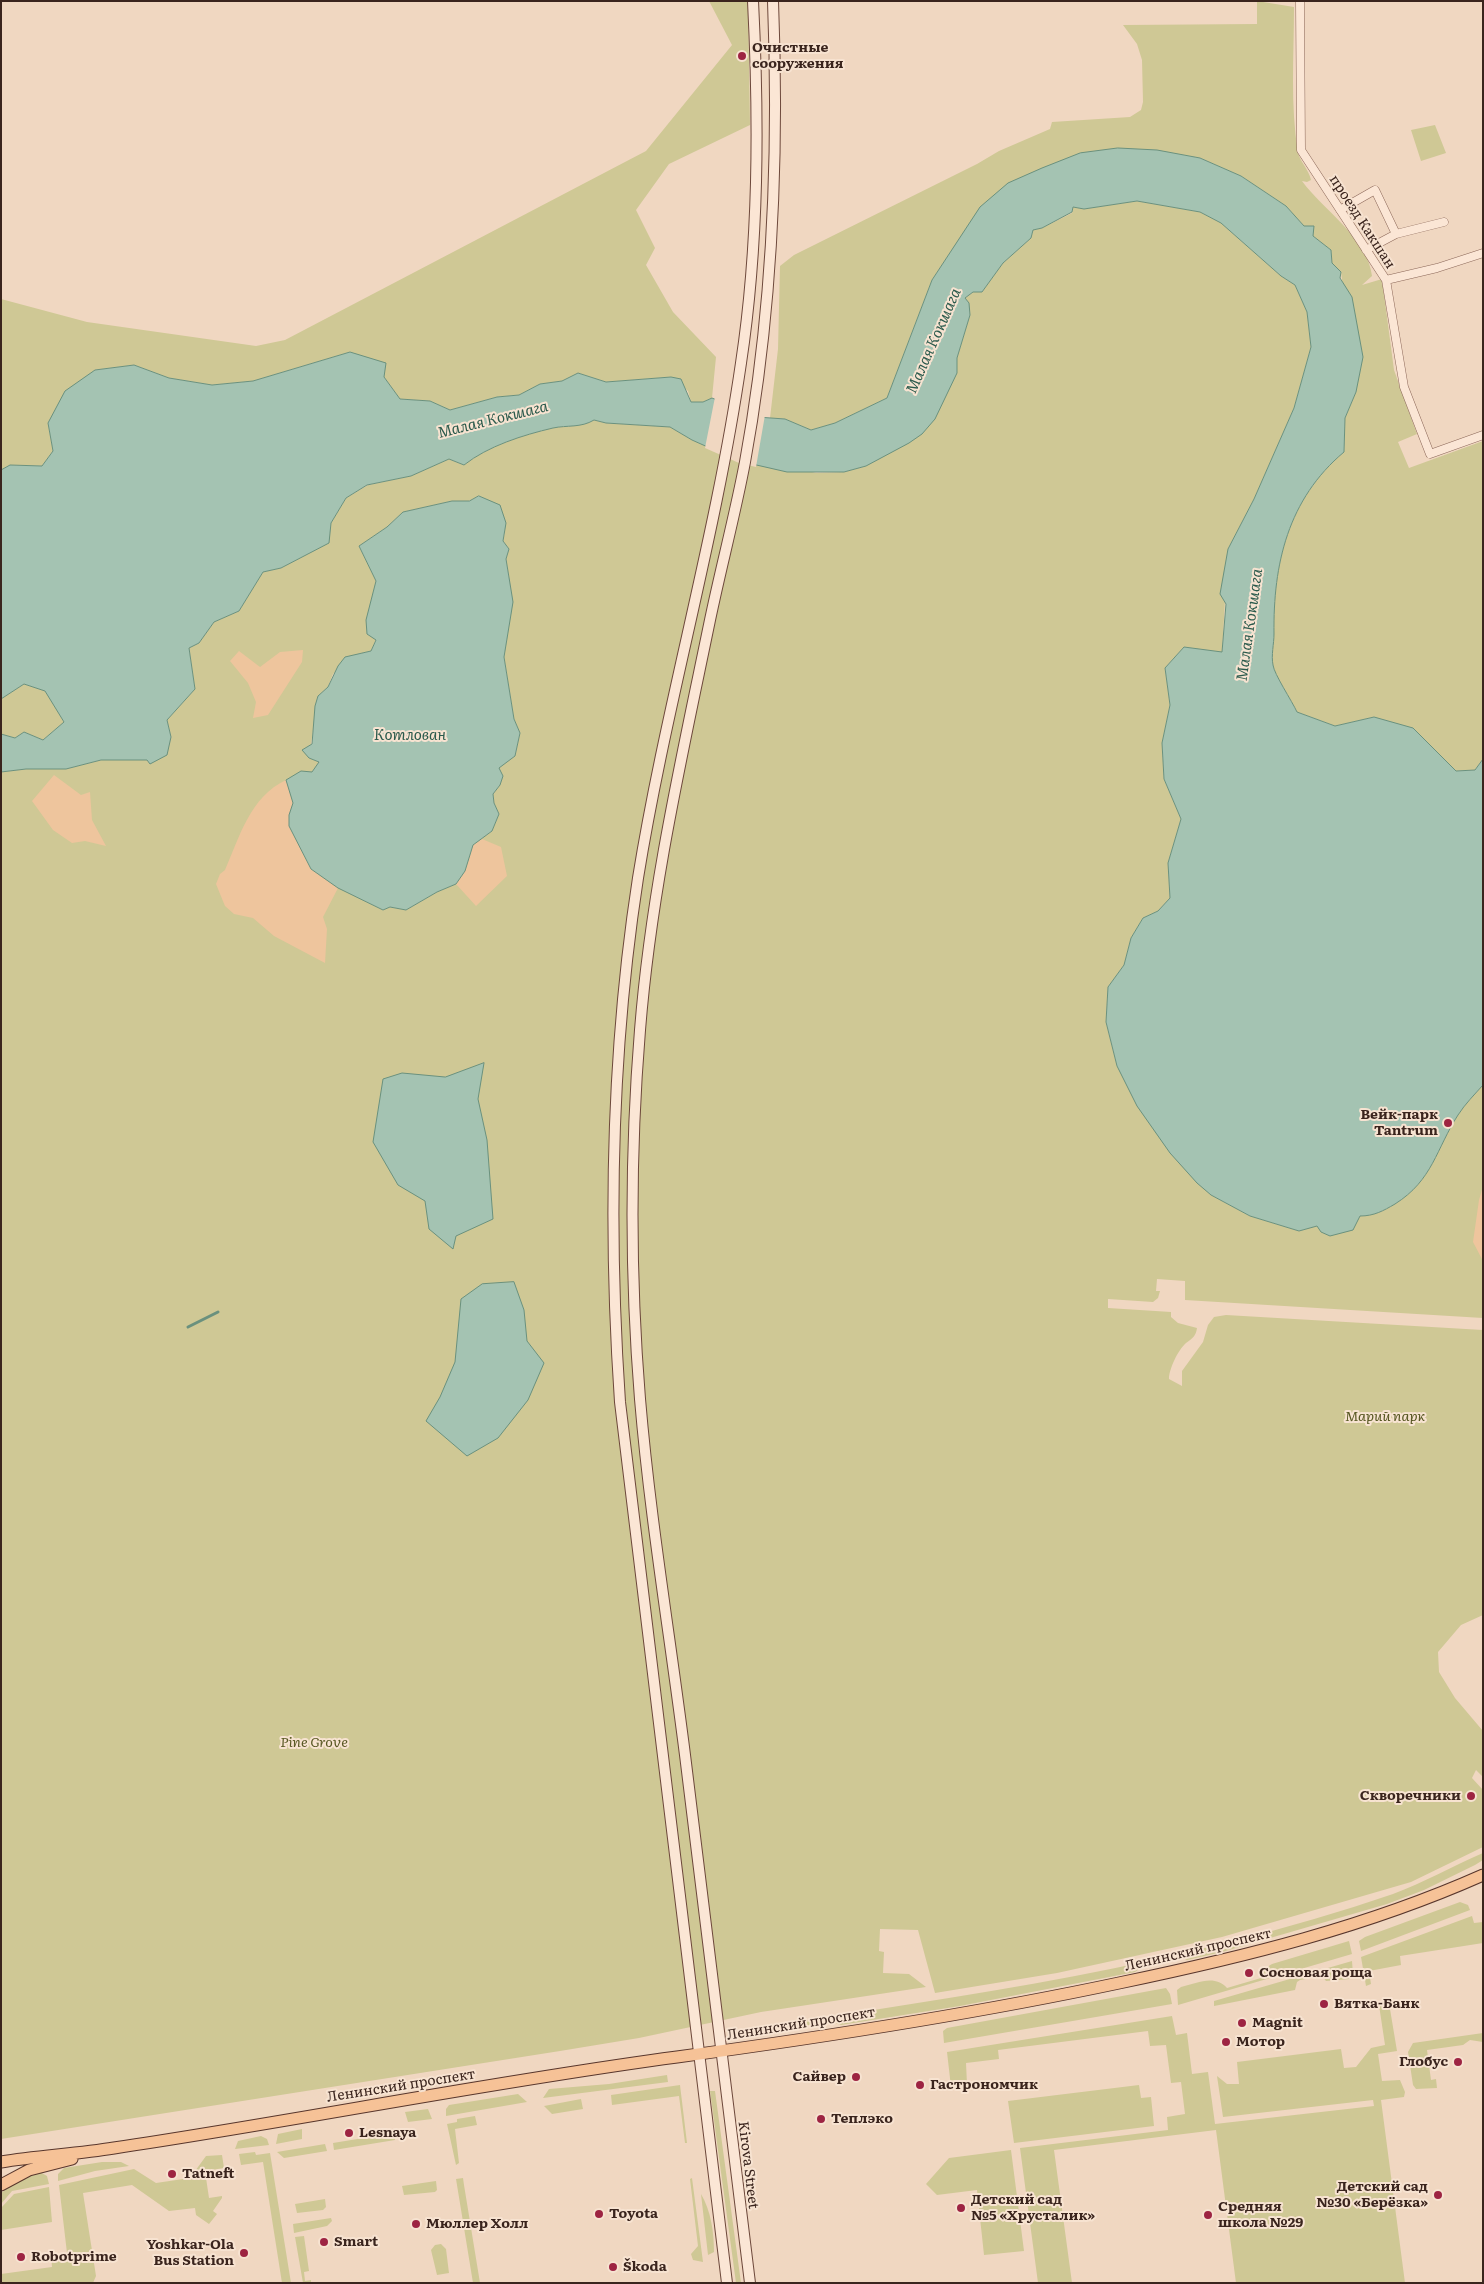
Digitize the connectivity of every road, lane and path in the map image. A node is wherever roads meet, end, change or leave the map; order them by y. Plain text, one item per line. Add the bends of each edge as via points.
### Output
1 (753, 1) edge
2 (773, 1) edge
3 (1300, 1) edge
4 (1340, 210) junction
5 (1444, 222) dead end
6 (1396, 234) junction
7 (1366, 250) junction
8 (1483, 253) edge
9 (1386, 280) junction
10 (1483, 435) edge
11 (1483, 1875) edge
12 (720, 2052) junction
13 (698, 2055) junction
14 (111, 2149) junction
15 (1, 2162) edge
16 (1, 2185) edge
17 (727, 2283) edge
18 (750, 2283) edge

1 - 13 main road via 756,138 747,319 726,457 650,807 631,930 617,1070 612,1210 620,1402 666,1765
2 - 12 main road, Kirova Street via 775,138 771,257 761,365 744,468 671,810 651,931 640,1029 631,1209 635,1329 648,1486 686,1760
3 - 4 street, проезд Какшан via 1301,150
4 - 6 street via 1374,190
4 - 7 street, проезд Какшан
5 - 6 street
6 - 7 street
7 - 9 street, проезд Какшан
8 - 9 street
9 - 10 street, проезд Какшан via 1404,387 1430,454
11 - 12 main road, Ленинский проспект via 1352,1926 1208,1964 934,2019
12 - 13 main road, Ленинский проспект
12 - 18 main road, Kirova Street
13 - 14 main road, Ленинский проспект
13 - 17 main road
14 - 15 main road, Ленинский проспект
14 - 16 main road, Ленинский проспект via 29,2170

